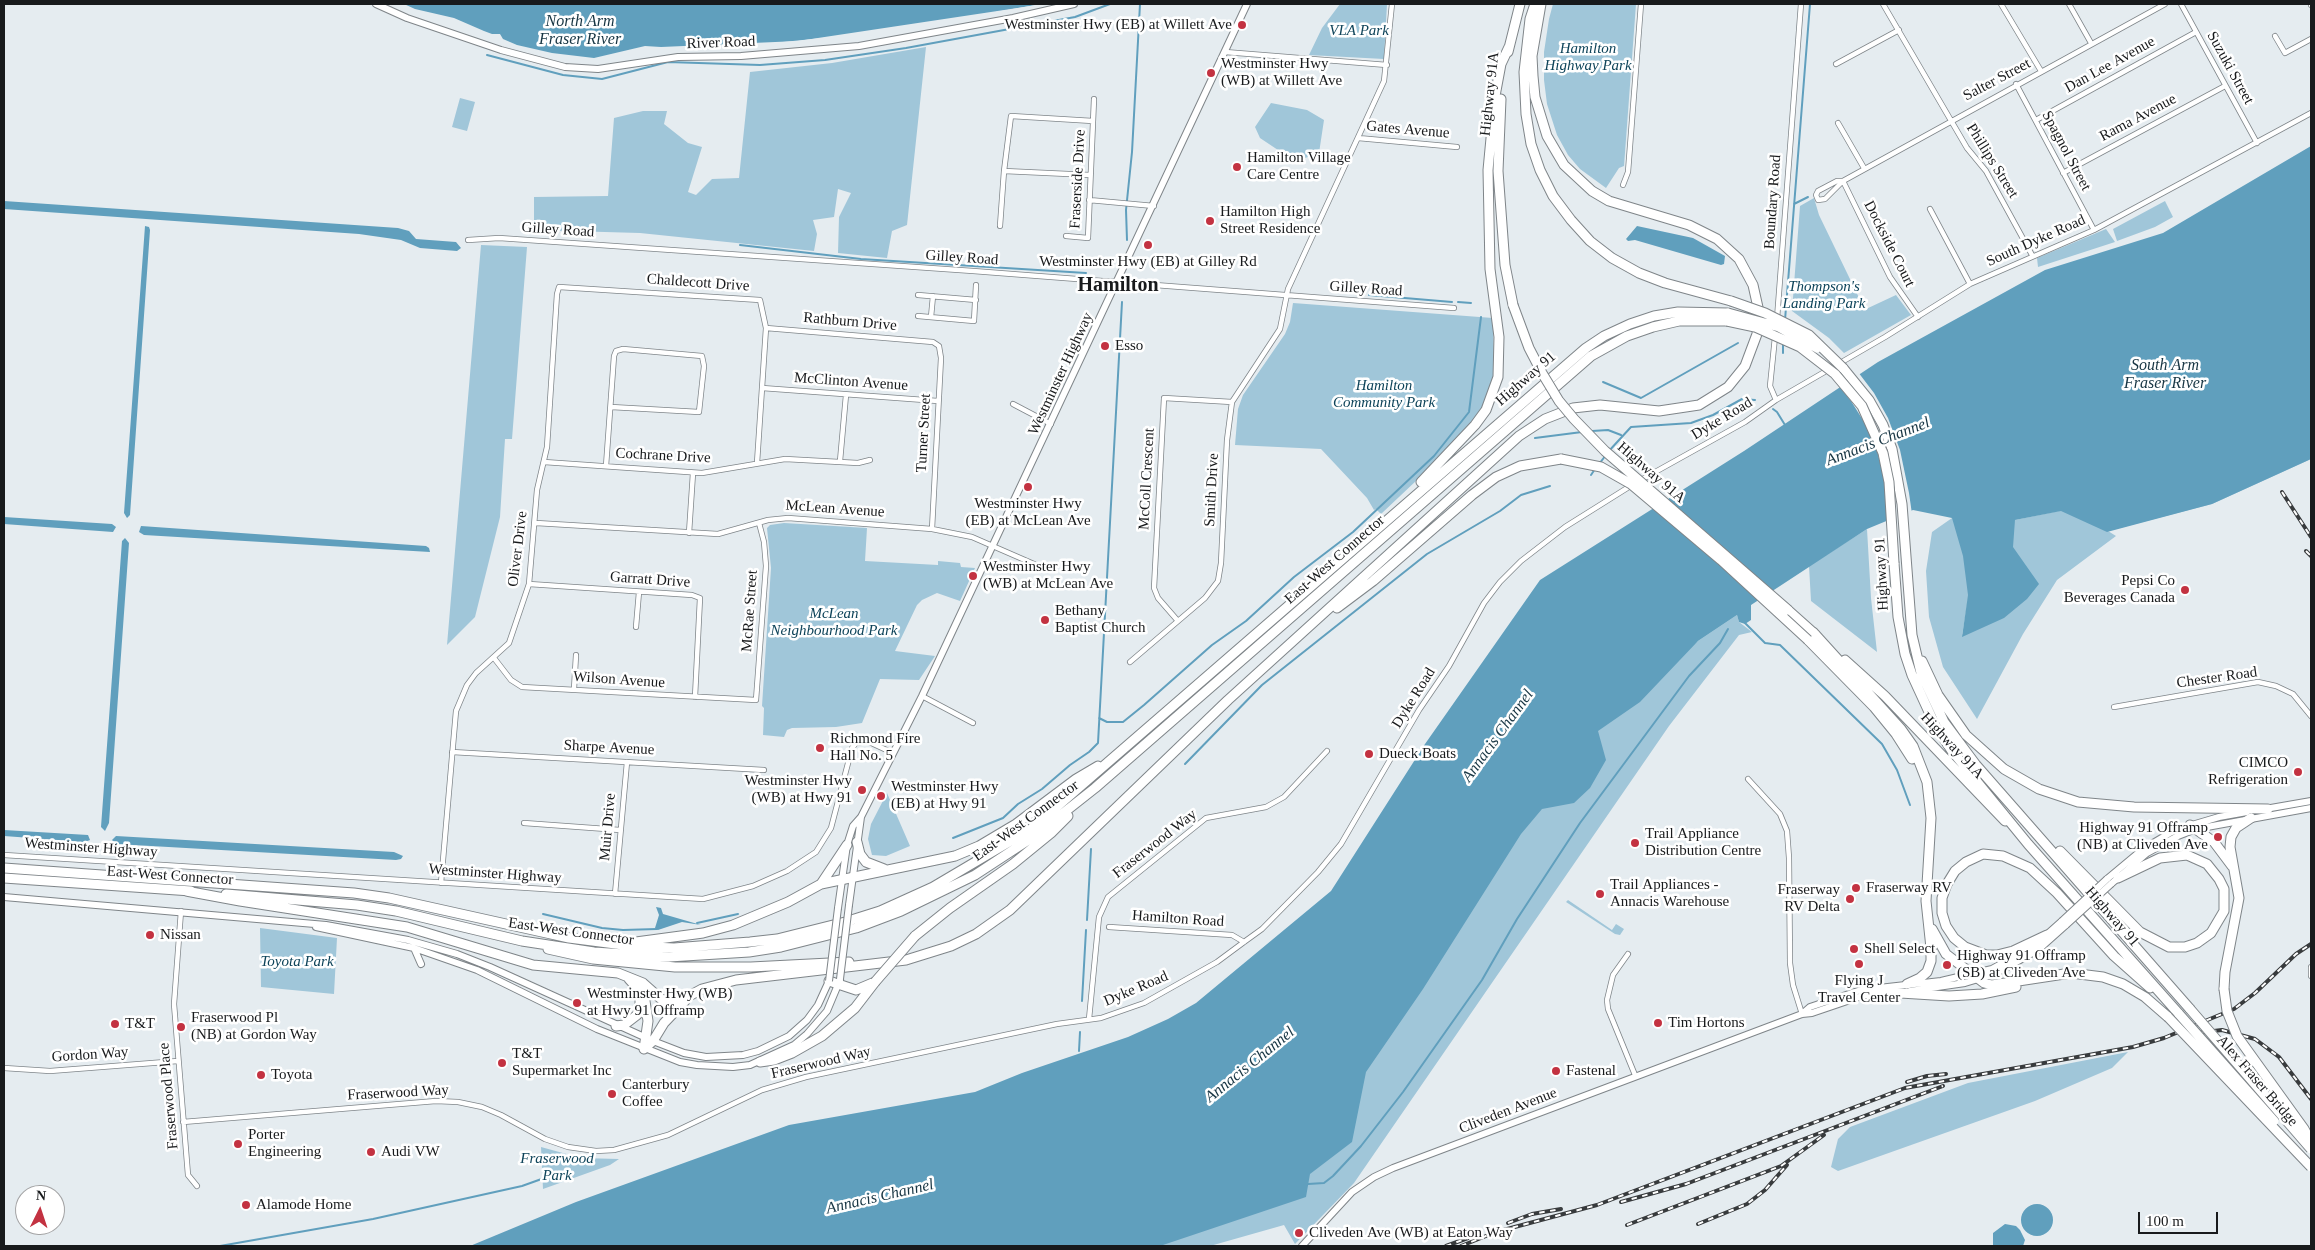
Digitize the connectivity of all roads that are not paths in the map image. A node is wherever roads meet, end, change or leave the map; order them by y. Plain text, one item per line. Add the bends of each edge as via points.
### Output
1 (376, 4) edge
2 (1074, 4) edge
3 (1247, 4) edge
4 (1392, 4) edge
5 (1520, 4) edge
6 (1535, 4) edge
7 (1541, 4) edge
8 (1641, 4) edge
9 (1801, 4) edge
10 (1883, 4) edge
11 (2001, 4) edge
12 (2069, 4) edge
13 (2165, 4) edge
14 (2181, 4) edge
15 (1899, 30) junction
16 (2196, 32) junction
17 (2275, 36) dead end
18 (2311, 39) edge
19 (2092, 43) junction
20 (1509, 47) junction
21 (1224, 52) junction
22 (1836, 64) dead end
23 (1387, 65) junction
24 (2041, 71) junction
25 (2016, 84) junction
26 (2225, 86) junction
27 (1094, 99) dead end
28 (2311, 113) edge
29 (1951, 119) junction
30 (2036, 120) junction
31 (1093, 121) junction
32 (1838, 123) dead end
33 (1358, 138) junction
34 (2257, 144) junction
35 (1457, 146) dead end
36 (1864, 168) junction
37 (1004, 171) junction
38 (2063, 173) junction
39 (1090, 175) junction
40 (1843, 181) junction
41 (1623, 185) dead end
42 (1089, 200) junction
43 (1154, 206) junction
44 (1930, 209) dead end
45 (1000, 226) dead end
46 (2094, 230) junction
47 (1066, 236) dead end
48 (468, 240) dead end
49 (2032, 255) junction
50 (1117, 283) junction
51 (976, 284) dead end
52 (1970, 284) junction
53 (559, 287) joint
54 (918, 295) dead end
55 (933, 296) junction
56 (1286, 296) junction
57 (976, 300) junction
58 (1454, 308) dead end
59 (918, 316) dead end
60 (931, 317) junction
61 (1727, 317) junction
62 (1918, 317) junction
63 (766, 328) junction
64 (933, 342) joint
65 (1834, 359) junction
66 (762, 388) junction
67 (1547, 392) joint
68 (846, 395) junction
69 (1776, 400) junction
70 (938, 401) junction
71 (1232, 402) junction
72 (1013, 404) dead end
73 (611, 407) junction
74 (1051, 424) junction
75 (870, 460) dead end
76 (840, 461) junction
77 (544, 462) junction
78 (757, 463) junction
79 (606, 466) junction
80 (692, 473) junction
81 (536, 523) junction
82 (759, 523) junction
83 (932, 529) junction
84 (689, 533) junction
85 (993, 547) junction
86 (1353, 548) junction
87 (1036, 568) dead end
88 (529, 584) junction
89 (639, 592) junction
90 (1178, 621) junction
91 (636, 627) dead end
92 (1810, 636) junction
93 (1297, 638) junction
94 (1916, 650) junction
95 (576, 656) dead end
96 (494, 658) junction
97 (1130, 662) dead end
98 (574, 689) junction
99 (922, 696) junction
100 (695, 697) junction
101 (756, 700) joint
102 (2114, 707) dead end
103 (2311, 716) edge
104 (972, 723) dead end
105 (1328, 751) dead end
106 (452, 752) junction
107 (893, 753) junction
108 (1113, 757) junction
109 (626, 762) junction
110 (764, 770) dead end
111 (1748, 779) dead end
112 (1095, 788) junction
113 (2008, 799) junction
114 (2311, 801) edge
115 (2268, 809) junction
116 (2311, 809) edge
117 (861, 818) junction
118 (2251, 818) junction
119 (524, 823) dead end
120 (2193, 827) junction
121 (620, 830) junction
122 (857, 842) junction
123 (2028, 844) junction
124 (847, 845) junction
125 (4, 855) edge
126 (4, 868) edge
127 (886, 870) junction
128 (2234, 870) junction
129 (852, 877) junction
130 (4, 878) edge
131 (841, 879) junction
132 (2112, 880) junction
133 (441, 883) junction
134 (821, 884) junction
135 (186, 891) junction
136 (615, 894) junction
137 (4, 897) edge
138 (181, 911) junction
139 (1928, 920) junction
140 (2064, 923) junction
141 (313, 925) junction
142 (1109, 927) dead end
143 (2047, 934) junction
144 (522, 940) junction
145 (1244, 942) junction
146 (611, 944) junction
147 (414, 948) junction
148 (430, 953) junction
149 (929, 953) junction
150 (1628, 954) dead end
151 (2311, 967) edge
152 (618, 973) junction
153 (2090, 975) junction
154 (2311, 976) edge
155 (1976, 977) junction
156 (829, 981) junction
157 (840, 982) junction
158 (875, 982) junction
159 (1907, 984) junction
160 (640, 991) junction
161 (1884, 992) junction
162 (686, 999) junction
163 (1802, 1014) junction
164 (2179, 1014) junction
165 (1089, 1019) junction
166 (616, 1026) junction
167 (649, 1040) junction
168 (644, 1049) junction
169 (178, 1061) junction
170 (760, 1062) junction
171 (4, 1068) edge
172 (1635, 1075) junction
173 (183, 1122) junction
174 (2311, 1142) edge
175 (2311, 1149) edge
176 (2311, 1167) edge
177 (198, 1186) dead end
178 (1302, 1246) edge

1 - 2 main road, River Road via 501,50 565,67 598,69 678,57 859,46
3 - 21 main road, Westminster Highway
4 - 23 street, Smith Drive
5 - 20 highway, Highway 91A
6 - 65 highway, Highway 91A, bridge via 1530,19 1524,72 1531,144 1553,196 1584,234 1612,258 1639,273 1782,320 1809,335
7 - 93 highway via 1532,56 1535,97 1547,136 1564,165 1608,201 1689,225 1730,249 1748,274 1758,303 1757,334 1750,357 1734,381 1699,405 1659,411 1618,406 1580,407 1554,415 1532,427
8 - 41 street via 1628,172
9 - 69 street, Boundary Road via 1770,386
10 - 15 street, Phillips Street
11 - 24 street
12 - 19 street
13 - 19 street, Salter Street
14 - 16 street, Suzuki Street
15 - 22 street
15 - 29 street, Phillips Street
16 - 26 street, Suzuki Street
16 - 30 street, Dan Lee Avenue
17 - 18 street via 2285,53
19 - 24 street, Salter Street
20 - 86 highway via 1501,64 1495,96 1488,170 1490,268 1500,365 1494,393 1486,410 1460,442
20 - 92 highway, Highway 91A, bridge via 1500,109 1498,171 1504,265 1513,305 1529,348 1559,401 1605,451
21 - 23 street
21 - 43 main road, Westminster Highway
23 - 33 street, Smith Drive via 1384,81
24 - 25 street, Salter Street
25 - 29 street, Salter Street
25 - 30 street, Spagnol Street
26 - 34 street, Suzuki Street
26 - 38 street, Rama Avenue
27 - 31 street, Fraserside Drive
28 - 34 street, South Dyke Road
29 - 36 street, Salter Street
29 - 49 street, Phillips Street via 1967,148 1986,171
30 - 38 street, Spagnol Street
31 - 37 street via 1010,116
31 - 39 street, Fraserside Drive
32 - 36 street
33 - 35 street, Gates Avenue
33 - 56 street, Smith Drive
34 - 46 street, South Dyke Road
36 - 40 street, Salter Street
37 - 39 street
37 - 45 street
38 - 46 street, Spagnol Street
39 - 42 street, Fraserside Drive
40 - 40 street, Salter Street via 1818,191 1818,200 1825,199
40 - 62 street, Dockside Court via 1890,277
42 - 43 street
42 - 47 street, Fraserside Drive via 1088,238
43 - 50 main road, Westminster Highway
44 - 52 street
46 - 49 street, South Dyke Road
48 - 50 street, Gilley Road via 509,238
49 - 52 street, South Dyke Road
50 - 56 street, Gilley Road
50 - 74 main road, Westminster Highway
51 - 57 street
52 - 62 street, South Dyke Road
53 - 63 street, Chaldecott Drive via 760,300
53 - 77 street, Oliver Drive
54 - 55 street
55 - 57 street
55 - 60 street
56 - 58 street, Gilley Road
56 - 71 street, Smith Drive via 1280,329
57 - 60 street via 974,321
59 - 60 street
61 - 65 highway, Highway 91, bridge via 1779,327
61 - 67 highway, Highway 91 via 1653,327 1627,336 1591,356
61 - 86 highway, Highway 91 via 1678,312 1654,316 1604,336 1565,364
61 - 123 highway, Highway 91, bridge via 1800,347 1835,374 1862,406 1883,452 1889,482 1897,610 1912,676 1952,751
62 - 69 street, South Dyke Road
63 - 64 street, Rathburn Drive
63 - 66 street, Chaldecott Drive
64 - 70 street, Turner Street via 941,350
65 - 94 highway, Highway 91, bridge via 1870,400 1892,449 1902,504 1910,616
66 - 68 street, McClinton Avenue
66 - 78 street, Chaldecott Drive
67 - 112 highway, East-West Connector
68 - 70 street, McClinton Avenue
68 - 76 street
69 - 145 street, Dyke Road via 1585,514 1510,571 1484,603 1341,844 1262,929
70 - 83 street, Turner Street
71 - 90 street, Smith Drive via 1219,577 1209,594
71 - 90 street, McColl Crescent via 1164,398 1154,585 1158,598
72 - 74 street
73 - 73 street via 616,351 702,356 704,366 699,412
73 - 79 street
74 - 85 main road, Westminster Highway
75 - 76 street, Cochrane Drive via 858,463
76 - 78 street, Cochrane Drive via 797,458
77 - 79 street, Cochrane Drive
77 - 81 street, Oliver Drive via 537,490
78 - 80 street, Cochrane Drive
79 - 80 street, Cochrane Drive
80 - 84 street
81 - 84 street, McLean Avenue
81 - 88 street, Oliver Drive
82 - 83 street, McLean Avenue via 788,518
82 - 84 street, McLean Avenue via 718,534
82 - 101 street, McRae Street via 766,566
83 - 85 street, McLean Avenue via 962,533
85 - 87 street, McLean Avenue via 1034,564
85 - 99 main road, Westminster Highway
86 - 108 highway, East-West Connector
88 - 89 street, Garratt Drive
88 - 96 street, Oliver Drive via 514,633
89 - 91 street
89 - 100 street, Garratt Drive via 700,598
90 - 97 street, Smith Drive
92 - 93 highway, bridge via 1631,484 1601,467 1560,459 1520,466 1496,477 1373,581
92 - 123 highway, Highway 91A via 1886,696
92 - 139 highway via 1896,734 1918,769 1930,801
93 - 149 highway via 1010,910 976,934
94 - 113 highway, Highway 91 via 1921,673 1944,722 1958,743
94 - 115 highway via 1938,695 1966,735 2004,769 2039,789 2078,802 2134,807
95 - 98 street
96 - 98 street, Wilson Avenue via 519,686
96 - 106 street, Oliver Drive via 476,673 460,698
98 - 100 street, Wilson Avenue
99 - 104 street
99 - 107 main road, Westminster Highway
100 - 101 street, Wilson Avenue
102 - 103 street, Chester Road via 2258,682 2293,694
105 - 165 street, Fraserwood Way via 1284,797 1266,808 1206,818 1108,897 1099,917
106 - 109 street, Sharpe Avenue
106 - 133 street, Oliver Drive
107 - 117 main road, Westminster Highway
107 - 136 street, Westminster Highway via 867,740 856,743 850,753 827,837 816,852 787,871 753,886 714,897 681,899
108 - 127 highway via 979,846 940,860
108 - 146 highway, East-West Connector via 1030,829 942,883 880,911 803,933 750,942 674,948
109 - 110 street, Sharpe Avenue
109 - 121 street, Muir Drive
111 - 163 street via 1780,814 1787,831 1790,963
112 - 144 highway, East-West Connector via 1033,837 975,875 901,911 815,939 749,952 669,957 594,952
112 - 158 highway, bridge via 1028,852 943,912 915,936
113 - 132 highway via 2140,932 2154,941 2184,947 2197,943 2211,933 2224,911 2224,889 2220,879 2207,864 2187,855 2160,858
113 - 175 highway, Highway 91, bridge
114 - 115 main road, Cliveden Avenue
115 - 120 main road, Cliveden Avenue via 2219,817
116 - 118 main road, Cliveden Avenue
117 - 122 main road, Westminster Highway
117 - 124 main road, Westminster Highway via 853,826
118 - 120 main road, Cliveden Avenue
118 - 128 highway via 2236,828 2231,837
119 - 121 street
120 - 128 highway via 2221,849
120 - 132 main road, Cliveden Avenue via 2147,853
120 - 132 main road, Cliveden Avenue via 2175,830 2143,849
121 - 136 street, Muir Drive
122 - 127 highway via 866,862
122 - 129 main road, Westminster Highway
123 - 164 highway, Highway 91
124 - 131 main road, Westminster Highway
124 - 134 highway
125 - 133 street, Westminster Highway
126 - 146 highway, East-West Connector via 354,893
127 - 129 highway
128 - 174 highway, bridge via 2239,898 2226,963 2224,990 2227,1011 2237,1036
129 - 131 highway
129 - 157 main road, Westminster Highway, bridge
130 - 135 highway, East-West Connector
131 - 134 highway
131 - 156 main road, Westminster Highway, bridge
132 - 140 main road, Cliveden Avenue, bridge
133 - 136 street, Westminster Highway
134 - 146 highway via 733,925 669,939
135 - 144 highway, East-West Connector via 357,904
135 - 152 highway via 407,927 533,965
137 - 138 main road, Westminster Highway
138 - 141 main road, Westminster Highway
138 - 169 street, Fraserwood Place via 174,1004
139 - 155 highway via 1946,954
139 - 159 highway via 1929,967 1920,978
140 - 143 main road, Cliveden Avenue
140 - 155 main road, Cliveden Avenue via 2038,950 2024,959 1995,974
141 - 147 main road, Westminster Highway
141 - 166 main road, Westminster Highway via 371,932 457,954
142 - 145 street, Hamilton Road via 1232,935
143 - 155 main road, Cliveden Avenue via 2020,955
143 - 164 highway via 2012,951 1997,954 1986,955 1965,947 1946,926 1942,898 1947,884 1955,871 1983,854 2003,856 2030,868 2114,956
144 - 149 highway via 566,955 674,968 797,966
145 - 165 street, Dyke Road via 1217,962 1144,1003
147 - 148 main road, Westminster Highway
147 - 148 main road via 420,964
148 - 168 main road, Westminster Highway via 477,970 569,1017
149 - 162 highway via 872,965 717,983
150 - 172 street via 1613,975 1607,1000
151 - 154 street
152 - 160 highway
152 - 162 highway via 643,984 664,1000 678,1002
153 - 155 highway via 2048,975 1992,985
153 - 161 highway via 2047,980 1982,994 1949,996
153 - 176 highway, bridge via 2124,984 2168,1017
155 - 159 main road, Cliveden Avenue
155 - 161 main road, Cliveden Avenue via 1942,987
156 - 157 highway
156 - 167 main road, Westminster Highway via 807,1020 789,1036 758,1051 730,1057 706,1057
157 - 158 highway via 856,990
157 - 170 main road, Westminster Highway via 827,1011 807,1034 794,1045
158 - 170 highway via 856,1008 822,1036 792,1053
159 - 163 main road, Cliveden Avenue via 1843,994 1810,1007
160 - 166 highway via 637,1015 624,1025
160 - 167 highway via 647,1012
161 - 163 main road, Cliveden Avenue via 1844,1000
162 - 167 highway
163 - 172 main road, Cliveden Avenue
164 - 176 highway, Alex Fraser Bridge, bridge
165 - 173 street, Fraserwood Way via 806,1077 762,1090 668,1135 614,1150 568,1147 482,1107 457,1102 436,1101
166 - 167 main road, Westminster Highway
167 - 168 highway
168 - 170 main road, Westminster Highway via 697,1065 733,1067
169 - 171 street, Gordon Way via 50,1071
169 - 173 street, Fraserwood Place
172 - 178 main road, Cliveden Avenue via 1374,1177 1341,1202
173 - 177 street, Fraserwood Place via 188,1174

